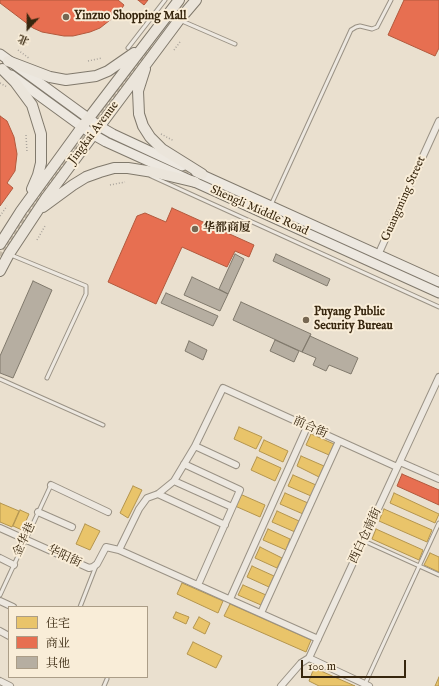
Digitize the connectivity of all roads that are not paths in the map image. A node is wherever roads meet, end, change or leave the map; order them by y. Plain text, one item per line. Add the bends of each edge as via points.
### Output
1 (165, 0) edge
2 (179, 0) edge
3 (196, 0) edge
4 (391, 0) edge
5 (179, 20) junction
6 (235, 44) dead end
7 (144, 46) junction
8 (128, 48) dead end
9 (0, 54) edge
10 (8, 61) junction
11 (147, 63) junction
12 (1, 68) edge
13 (439, 121) edge
14 (85, 122) junction
15 (96, 130) junction
16 (139, 170) junction
17 (202, 174) junction
18 (195, 182) junction
19 (271, 207) junction
20 (21, 211) junction
21 (35, 213) junction
22 (0, 244) edge
23 (9, 254) junction
24 (378, 255) junction
25 (0, 271) edge
26 (439, 282) edge
27 (439, 293) edge
28 (439, 307) edge
29 (47, 378) dead end
30 (439, 378) edge
31 (0, 379) edge
32 (103, 425) dead end
33 (307, 427) junction
34 (339, 441) junction
35 (195, 446) junction
36 (184, 464) junction
37 (399, 465) junction
38 (236, 466) dead end
39 (439, 479) edge
40 (174, 481) junction
41 (51, 485) joint
42 (158, 494) junction
43 (232, 507) junction
44 (38, 512) junction
45 (108, 512) dead end
46 (439, 523) edge
47 (225, 525) junction
48 (72, 527) dead end
49 (0, 528) edge
50 (26, 539) junction
51 (363, 541) junction
52 (119, 550) junction
53 (0, 558) edge
54 (97, 564) junction
55 (14, 565) junction
56 (420, 566) junction
57 (439, 575) edge
58 (198, 585) junction
59 (0, 595) edge
60 (230, 599) junction
61 (0, 601) edge
62 (11, 606) edge
63 (80, 606) edge
64 (261, 613) junction
65 (318, 639) junction
66 (309, 658) junction
67 (107, 679) dead end
68 (0, 681) edge
69 (367, 685) edge
70 (10, 686) edge
71 (104, 686) edge
72 (281, 686) edge

1 - 8 lane
2 - 7 main road, Jingkai Avenue
3 - 5 main road, Jingkai Avenue
4 - 19 lane via 377,27 372,29 356,26 351,30
5 - 6 lane
5 - 11 main road, Jingkai Avenue
7 - 10 main road via 108,71 81,79 50,77
7 - 14 main road, Jingkai Avenue
9 - 10 main road
10 - 14 main road
11 - 15 main road, Jingkai Avenue
11 - 17 main road via 138,91 139,114 143,126 162,149
12 - 14 main road
12 - 20 main road via 32,105 41,134 41,163 38,175
13 - 24 street, Guangming Street
14 - 15 main road, Shengli Middle Road
14 - 20 main road, Jingkai Avenue
15 - 17 main road, Shengli Middle Road
15 - 18 main road, Shengli Middle Road via 146,161
15 - 21 main road, Jingkai Avenue
16 - 18 main road
16 - 21 main road via 114,168 86,177
16 - 28 lane
17 - 19 main road, Shengli Middle Road
18 - 27 main road, Shengli Middle Road
19 - 24 main road, Shengli Middle Road
20 - 22 main road, Jingkai Avenue
21 - 23 main road, Jingkai Avenue
23 - 25 main road, Jingkai Avenue
23 - 29 lane via 86,286 86,294
24 - 26 main road, Shengli Middle Road
30 - 37 street, 西白仓南街
31 - 32 lane
33 - 34 street, 前合街
33 - 35 street, 前合街 via 223,388
33 - 60 street
34 - 37 street, 前合街
34 - 64 street
35 - 36 street
35 - 38 street
36 - 40 street
36 - 43 street via 240,490
37 - 39 street, 前合街
37 - 51 street, 西白仓南街
40 - 42 street
40 - 43 street
41 - 44 lane, 金华巷
41 - 45 street
42 - 47 street
42 - 52 street via 147,498 138,509
43 - 47 street
44 - 48 street
44 - 50 lane, 金华巷
46 - 56 lane
47 - 58 street
49 - 50 street, 华阳街
50 - 54 street, 华阳街 via 89,568
50 - 55 lane, 金华巷
51 - 56 lane
51 - 65 street, 西白仓南街
52 - 54 street, 华阳街 via 106,547
52 - 58 street
53 - 55 street
54 - 63 lane
55 - 59 lane, 金华巷
56 - 57 lane
56 - 69 lane
58 - 60 street
60 - 64 street
61 - 62 street
64 - 65 street
65 - 66 street, 西白仓南街
66 - 69 street
66 - 72 street, 西白仓南街 via 301,663
67 - 71 lane
68 - 70 street

